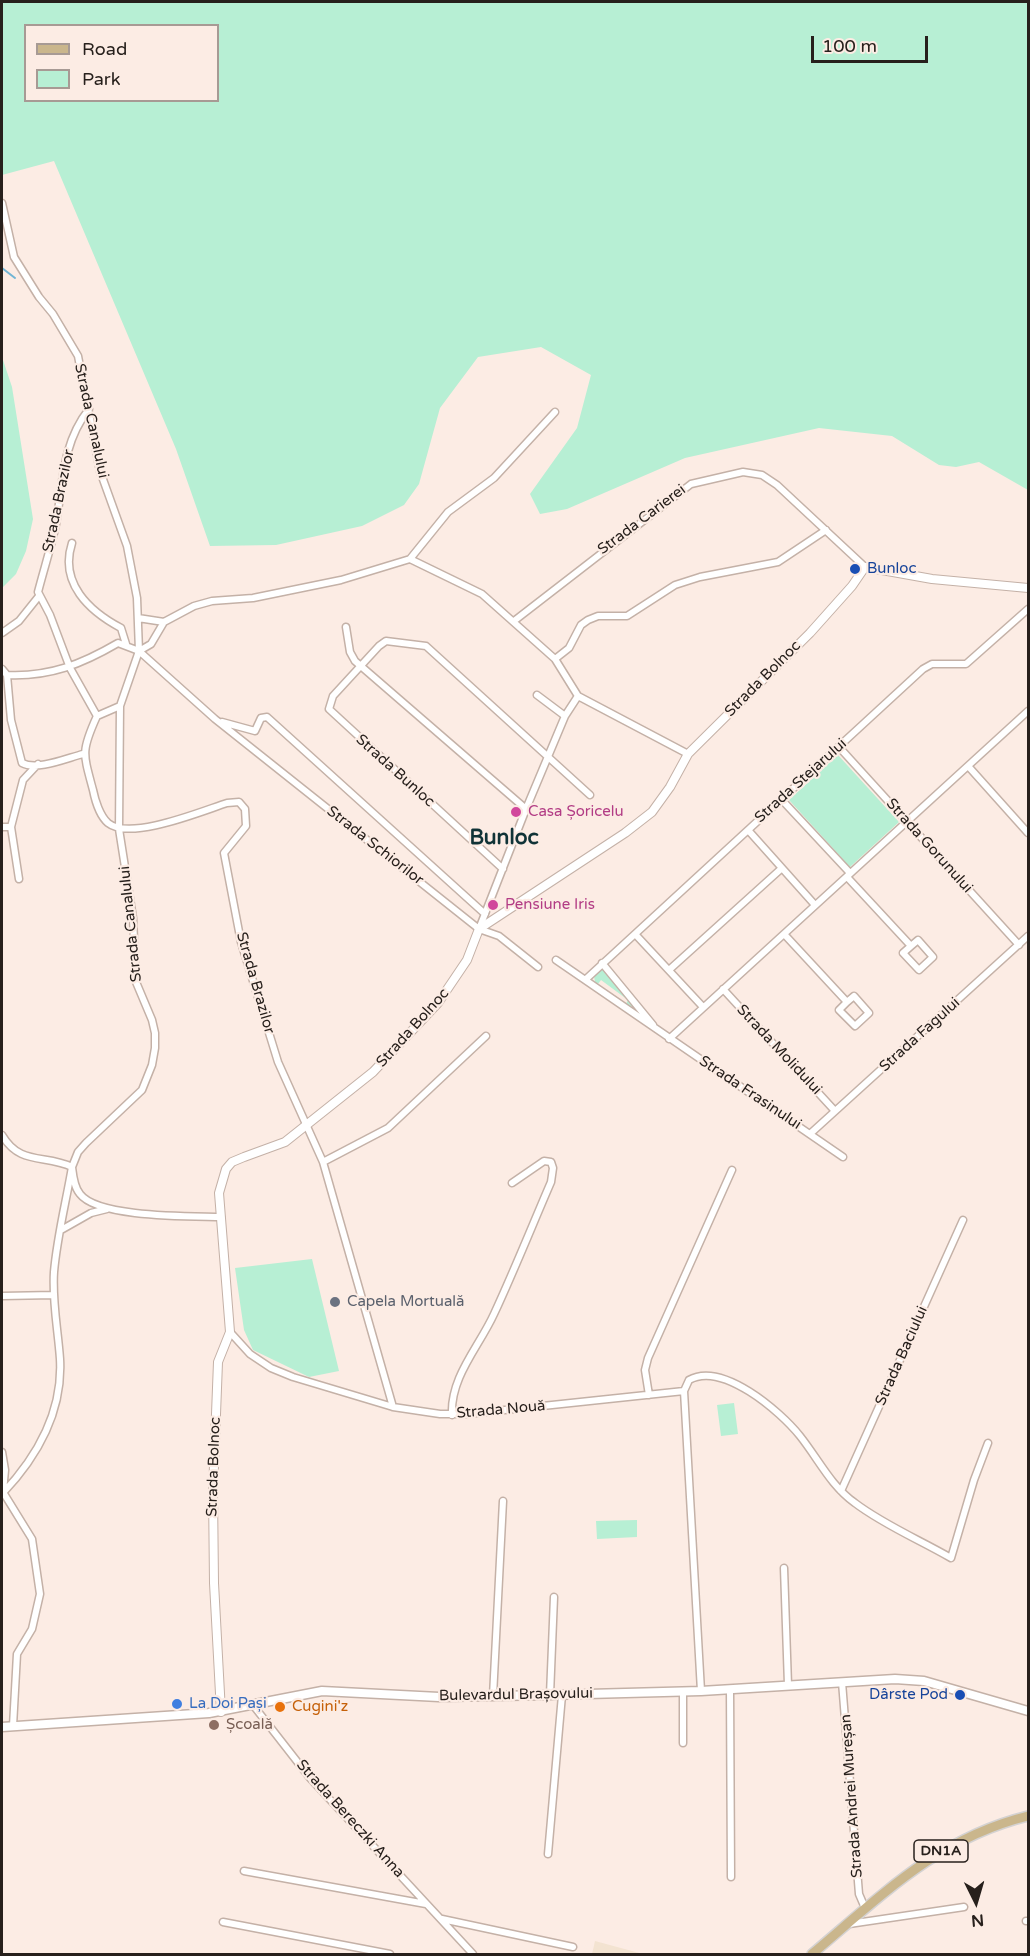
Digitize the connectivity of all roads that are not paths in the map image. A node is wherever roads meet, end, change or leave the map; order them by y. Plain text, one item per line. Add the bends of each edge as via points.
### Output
1 (2, 203) edge
2 (89, 409) junction
3 (555, 412) dead end
4 (825, 530) junction
5 (72, 543) dead end
6 (411, 559) junction
7 (865, 567) junction
8 (1028, 587) edge
9 (39, 596) junction
10 (1029, 609) edge
11 (138, 618) junction
12 (514, 621) junction
13 (164, 622) junction
14 (346, 627) dead end
15 (2, 633) edge
16 (126, 644) junction
17 (139, 651) junction
18 (555, 659) junction
19 (360, 665) junction
20 (70, 668) junction
21 (2, 669) edge
22 (8, 675) junction
23 (537, 694) dead end
24 (578, 696) junction
25 (120, 706) junction
26 (1029, 711) edge
27 (97, 716) junction
28 (565, 716) junction
29 (215, 719) junction
30 (839, 747) junction
31 (83, 754) junction
32 (688, 754) junction
33 (547, 758) junction
34 (38, 764) junction
35 (968, 766) junction
36 (590, 795) dead end
37 (781, 800) junction
38 (526, 809) junction
39 (907, 822) junction
40 (2, 827) edge
41 (11, 827) junction
42 (119, 829) junction
43 (748, 830) junction
44 (1029, 832) edge
45 (782, 868) junction
46 (503, 869) junction
47 (848, 875) junction
48 (19, 879) dead end
49 (815, 905) junction
50 (485, 914) junction
51 (479, 929) junction
52 (635, 934) junction
53 (784, 934) junction
54 (1029, 936) edge
55 (1019, 945) junction
56 (911, 946) junction
57 (556, 960) dead end
58 (602, 963) junction
59 (538, 967) dead end
60 (669, 970) junction
61 (585, 980) junction
62 (723, 989) junction
63 (847, 1002) junction
64 (704, 1007) junction
65 (656, 1030) junction
66 (486, 1036) dead end
67 (669, 1039) junction
68 (835, 1111) junction
69 (307, 1126) junction
70 (811, 1133) junction
71 (2, 1135) edge
72 (843, 1157) dead end
73 (323, 1162) junction
74 (72, 1167) junction
75 (732, 1170) dead end
76 (512, 1183) dead end
77 (108, 1209) junction
78 (221, 1217) junction
79 (963, 1220) dead end
80 (61, 1230) junction
81 (54, 1295) junction
82 (2, 1296) edge
83 (230, 1332) junction
84 (684, 1391) junction
85 (649, 1395) junction
86 (393, 1407) junction
87 (452, 1415) junction
88 (988, 1443) dead end
89 (2, 1452) edge
90 (841, 1491) junction
91 (2, 1493) edge
92 (503, 1500) dead end
93 (784, 1568) dead end
94 (554, 1597) dead end
95 (842, 1682) junction
96 (788, 1685) junction
97 (730, 1689) junction
98 (683, 1691) junction
99 (701, 1691) junction
100 (550, 1695) junction
101 (562, 1695) junction
102 (493, 1696) junction
103 (253, 1705) junction
104 (1029, 1711) edge
105 (221, 1712) junction
106 (13, 1726) junction
107 (2, 1727) edge
108 (683, 1743) dead end
109 (1029, 1816) edge
110 (548, 1854) dead end
111 (244, 1871) dead end
112 (730, 1877) dead end
113 (426, 1904) junction
114 (964, 1907) dead end
115 (865, 1908) junction
116 (441, 1919) junction
117 (223, 1922) dead end
118 (848, 1924) junction
119 (573, 1947) dead end
120 (390, 1954) edge
121 (473, 1954) edge
122 (812, 1954) edge

1 - 2 street, Strada Canalului via 14,257 78,356
2 - 9 street, Strada Brazilor via 65,454
2 - 11 street, Strada Canalului via 100,471 132,561
3 - 6 street via 495,478 448,512
4 - 7 street, Strada Carierei
4 - 12 street, Strada Carierei via 762,475 736,472 700,481 607,546
4 - 18 street via 778,562 675,585 627,616 588,620 569,648
5 - 16 street via 69,564 78,594 90,609 121,628
6 - 12 street via 482,594
6 - 13 street via 341,580 254,598 212,601
7 - 8 street via 932,579
7 - 32 street, Strada Bolnoc via 810,633
9 - 15 street, Strada Brazilor via 19,621
9 - 20 street
10 - 30 street, Strada Stejarului via 966,664 928,665
11 - 13 street
11 - 17 street, Strada Canalului
12 - 18 street
13 - 17 street via 151,644
14 - 19 street via 350,652
16 - 17 street, Strada Schiorilor
16 - 20 street via 118,643
17 - 25 street, Strada Canalului
17 - 29 street, Strada Schiorilor
18 - 24 street
19 - 33 street, Strada Bunloc via 386,641 426,646
19 - 38 street
19 - 46 street, Strada Bunloc via 333,696 329,709
20 - 22 street via 35,675
20 - 27 street
21 - 22 street
22 - 34 street via 11,720 20,759 26,765
23 - 28 street
24 - 28 street
24 - 32 street
25 - 27 street
25 - 42 street, Strada Canalului
26 - 35 street
27 - 31 street
28 - 33 street
29 - 50 street, Strada Schiorilor via 255,731 261,718 267,717
29 - 51 street, Strada Schiorilor
30 - 37 street, Strada Stejarului
30 - 39 street, Strada Gorunului
31 - 34 street
31 - 42 street via 96,801 107,822
32 - 51 street, Strada Bolnoc via 652,812 625,834
33 - 36 street, Strada Bunloc
33 - 38 street
34 - 41 street via 23,780
35 - 39 street
35 - 44 street
37 - 43 street, Strada Stejarului
37 - 47 street
38 - 46 street
39 - 47 street
39 - 55 street, Strada Gorunului
40 - 41 street
41 - 48 street
42 - 69 street, Strada Brazilor via 152,826 227,803 239,802 245,809 246,826 224,853 241,942 278,1062
42 - 74 street, Strada Canalului via 133,918 136,982 155,1033 153,1056 142,1090 86,1143
43 - 45 street
43 - 52 street, Strada Stejarului
45 - 49 street
45 - 60 street
46 - 50 street
47 - 49 street
47 - 56 street
49 - 53 street
50 - 51 street
51 - 59 street, Strada Schiorilor via 499,936
51 - 69 street, Strada Bolnoc via 467,960 438,1003 373,1072
52 - 58 street, Strada Stejarului
52 - 60 street
53 - 62 street
53 - 63 street
54 - 55 street, Strada Fagului
55 - 68 street, Strada Fagului
56 - 56 street via 918,940 933,957 919,970 903,953
57 - 61 street, Strada Frasinului
58 - 61 street, Strada Stejarului
58 - 65 street, Strada Frasinului
60 - 64 street
61 - 65 street, Strada Frasinului
62 - 64 street
62 - 68 street, Strada Molidului
63 - 63 street via 854,996 870,1013 855,1026 839,1010
64 - 67 street
65 - 67 street, Strada Frasinului
66 - 73 street via 388,1128
67 - 70 street, Strada Frasinului
68 - 70 street, Strada Fagului
69 - 73 street, Strada Brazilor
69 - 78 street, Strada Bolnoc via 274,1148 232,1162 222,1177
70 - 72 street, Strada Frasinului
71 - 74 street via 9,1148 34,1160
73 - 86 street, Strada Brazilor
74 - 77 street via 80,1195
74 - 80 street, Strada Canalului
75 - 85 street via 648,1358 645,1370
76 - 87 street via 544,1161 551,1162 554,1168 487,1331 463,1368
77 - 78 street
77 - 80 street via 91,1213
78 - 83 street, Strada Bolnoc
79 - 90 street, Strada Baciului
80 - 81 street, Strada Canalului
81 - 82 street
81 - 91 street, Strada Canalului via 60,1360 55,1409 35,1451
83 - 86 street, Strada Nouă via 250,1354 271,1368
83 - 105 street, Strada Bolnoc via 218,1362 213,1492
84 - 85 street, Strada Nouă
84 - 90 street via 689,1380 706,1374 737,1384 784,1419
84 - 99 street
85 - 87 street, Strada Nouă
86 - 87 street, Strada Nouă
88 - 90 street via 951,1558 856,1504
89 - 91 street
91 - 106 street via 32,1539 40,1594 32,1629 16,1659
92 - 102 street
93 - 96 street
94 - 100 street
95 - 96 main road, Bulevardul Brașovului
95 - 104 main road, Bulevardul Brașovului via 924,1681
95 - 115 street, Strada Andrei Mureșan via 859,1894
96 - 97 main road, Bulevardul Brașovului
97 - 99 main road, Bulevardul Brașovului
97 - 112 street
98 - 99 main road, Bulevardul Brașovului
98 - 101 main road, Bulevardul Brașovului
98 - 108 street
100 - 101 main road, Bulevardul Brașovului
100 - 102 main road, Bulevardul Brașovului
101 - 110 street
102 - 103 main road, Bulevardul Brașovului via 339,1690 304,1693
103 - 105 main road, Bulevardul Brașovului
103 - 113 street, Strada Bereczki Anna via 310,1778
105 - 106 main road, Bulevardul Brașovului
106 - 107 main road, Bulevardul Brașovului
109 - 115 main road, DN1A via 955,1842
111 - 113 street, Strada Bereczki Anna
113 - 116 street, Strada Bereczki Anna
114 - 118 street
115 - 118 main road, DN1A
116 - 119 street
116 - 121 street, Strada Bereczki Anna
117 - 120 street
118 - 122 main road, DN1A

